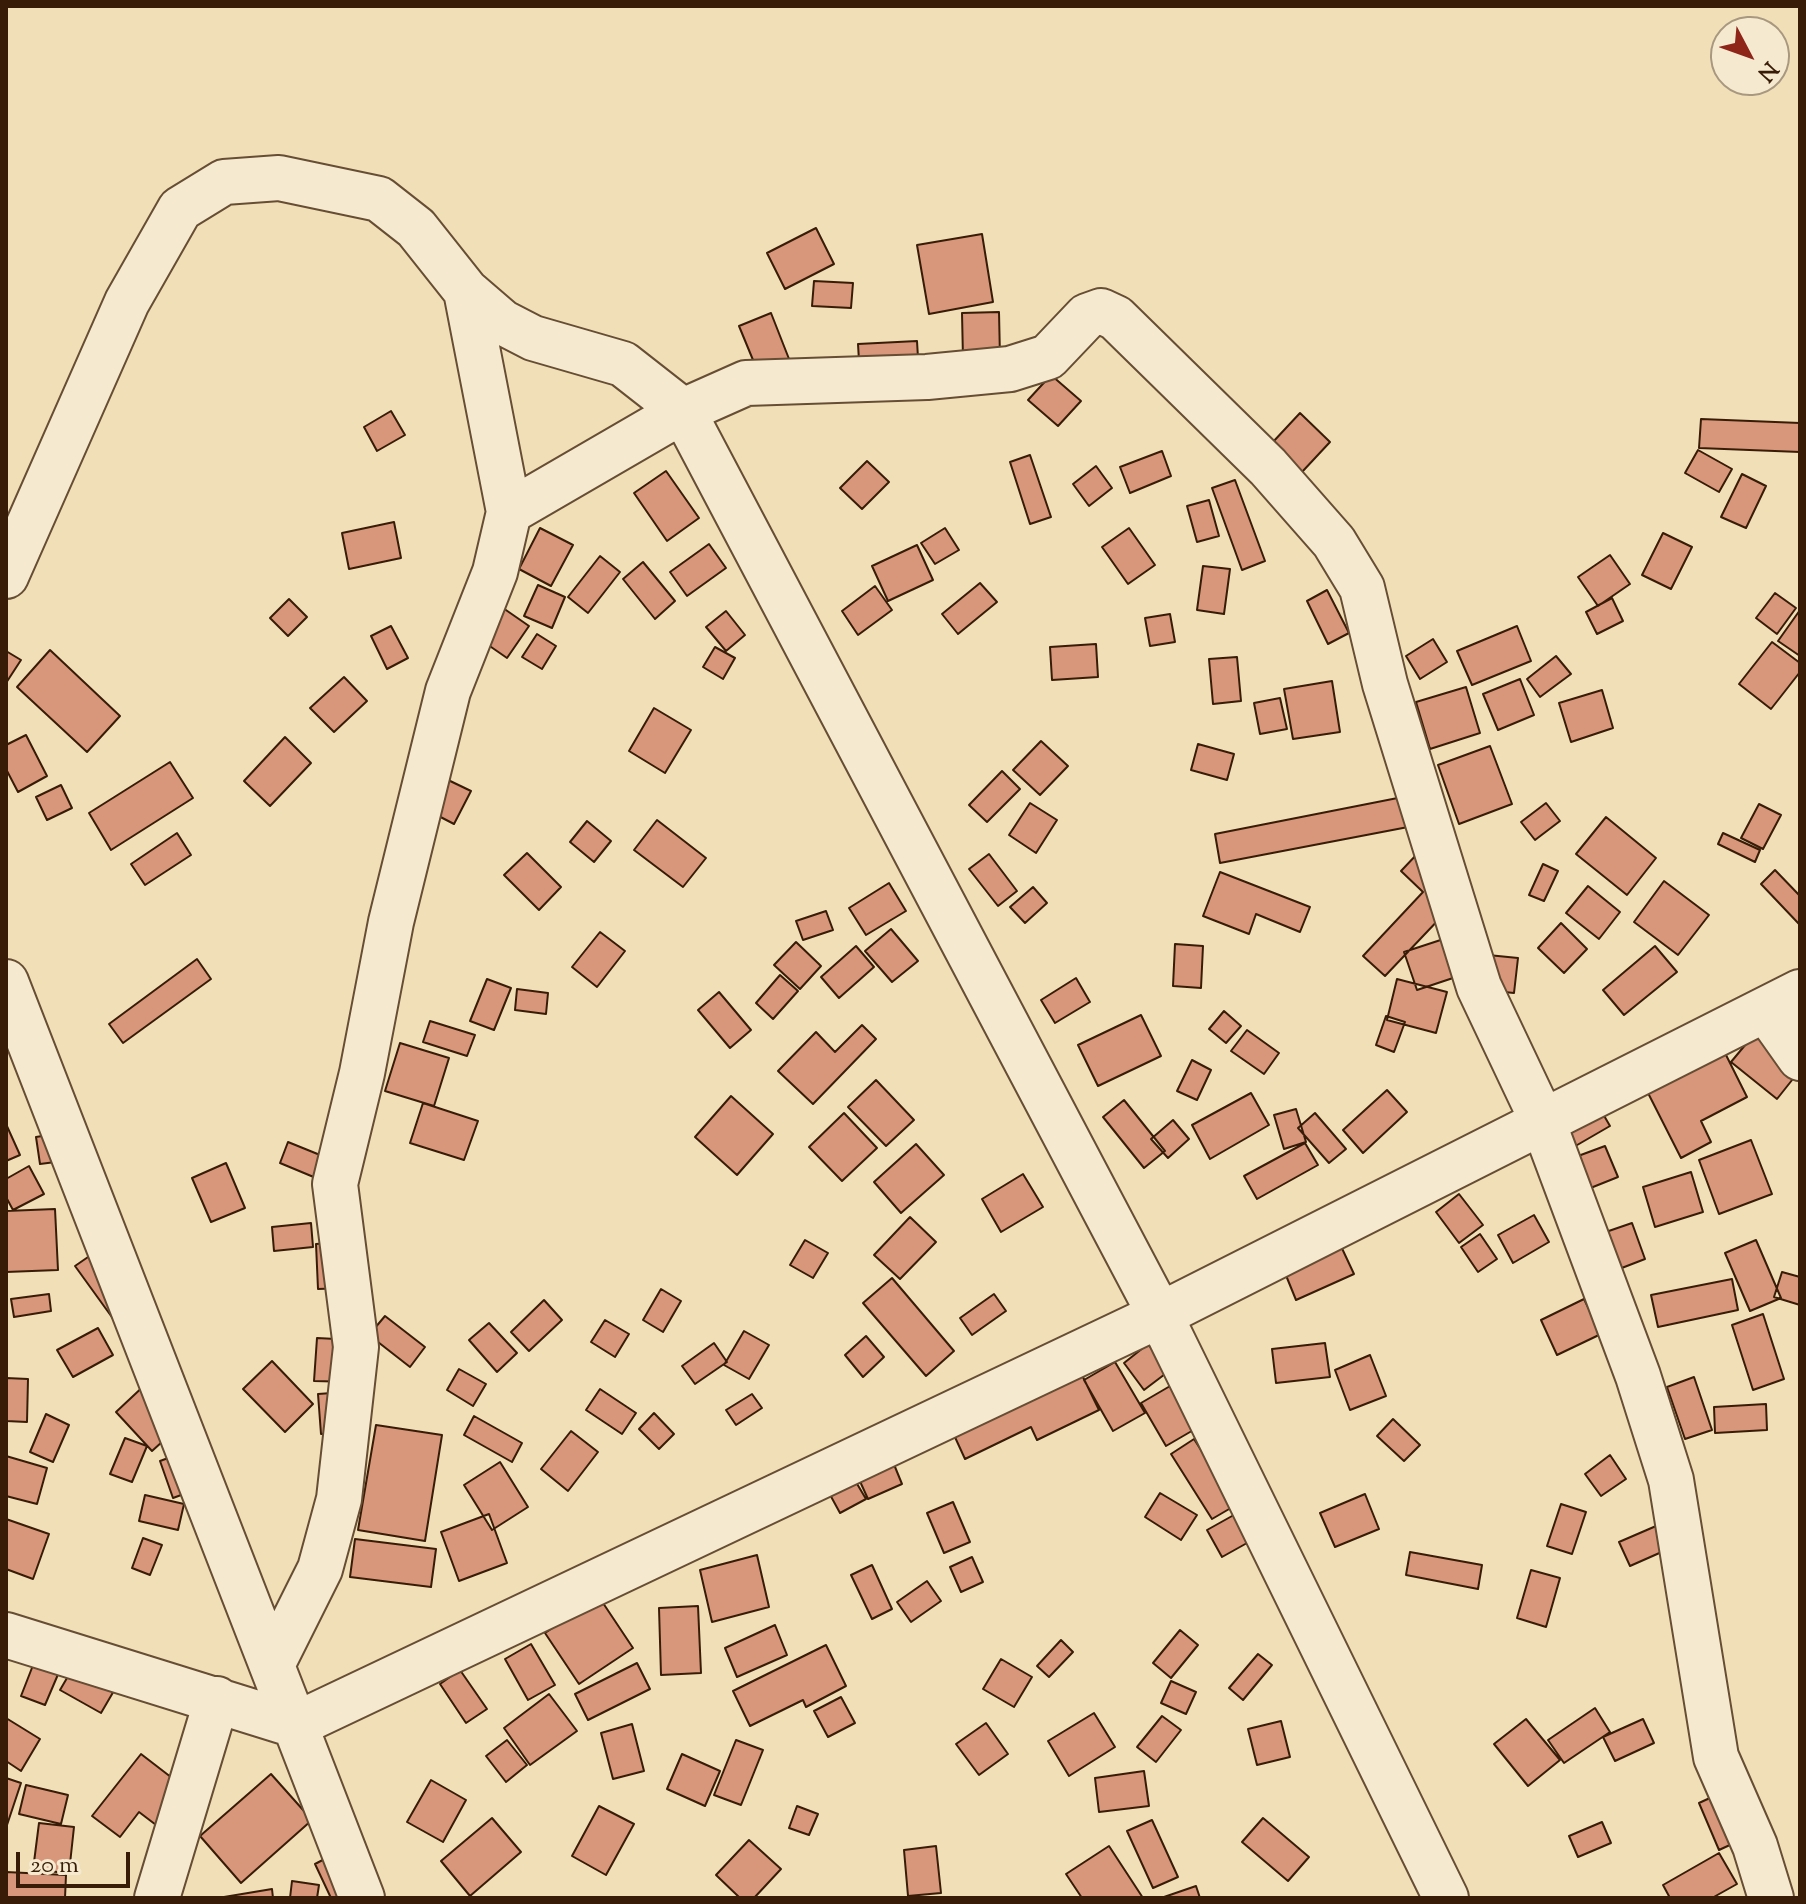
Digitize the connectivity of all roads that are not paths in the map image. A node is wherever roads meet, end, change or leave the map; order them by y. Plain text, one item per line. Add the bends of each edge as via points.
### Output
1 (466, 291) junction
2 (683, 411) junction
3 (509, 512) junction
4 (6, 576) edge
5 (6, 982) edge
6 (1783, 1001) edge
7 (1800, 1058) edge
8 (1543, 1122) junction
9 (1160, 1315) junction
10 (6, 1635) edge
11 (272, 1665) junction
12 (217, 1699) junction
13 (295, 1725) junction
14 (157, 1898) edge
15 (362, 1898) edge
16 (1446, 1898) edge
17 (1771, 1898) edge

1 - 2 street via 502,322 533,338 623,364
1 - 3 street
1 - 4 street via 416,228 379,199 279,178 224,182 202,195 180,209 127,302
2 - 3 street
2 - 8 street via 746,383 927,377 1039,363 1087,316 1101,311 1116,318 1268,467 1334,542 1362,588 1385,684 1479,987
2 - 9 street
3 - 11 street via 495,572 448,691 335,1184 356,1347 339,1499 320,1569
5 - 11 street
6 - 7 street
6 - 8 street
8 - 9 street
8 - 17 street via 1671,1480 1716,1757
9 - 13 street
9 - 16 street
10 - 12 street
11 - 13 street
12 - 13 street
12 - 14 street
13 - 15 street

